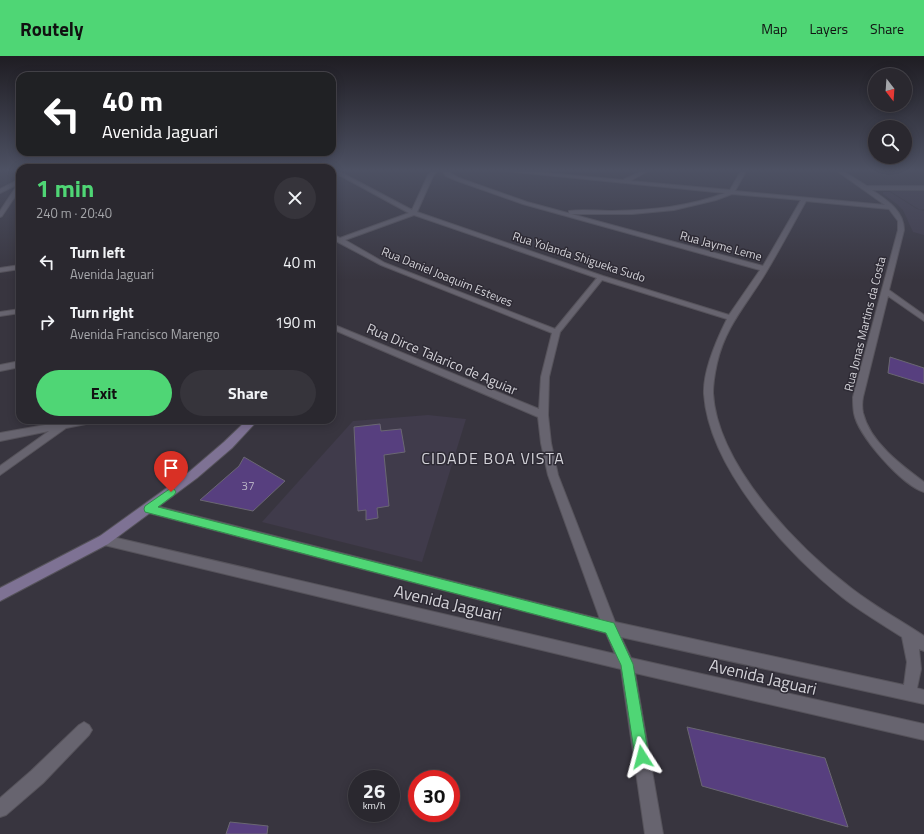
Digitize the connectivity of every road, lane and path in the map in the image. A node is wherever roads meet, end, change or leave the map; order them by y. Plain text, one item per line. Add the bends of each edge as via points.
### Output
1 (403, 207) edge
2 (417, 207) edge
3 (544, 207) edge
4 (675, 207) edge
5 (800, 207) edge
6 (892, 207) edge
7 (557, 211) junction
8 (414, 213) junction
9 (336, 238) edge
10 (340, 240) junction
11 (16, 268) edge
12 (765, 269) junction
13 (0, 270) edge
14 (601, 277) junction
15 (886, 291) junction
16 (16, 312) edge
17 (0, 314) edge
18 (732, 318) junction
19 (924, 319) edge
20 (336, 328) edge
21 (556, 332) junction
22 (16, 365) edge
23 (0, 368) edge
24 (543, 415) junction
25 (59, 424) edge
26 (65, 424) edge
27 (249, 424) edge
28 (0, 437) edge
29 (0, 471) edge
30 (924, 488) edge
31 (149, 509) junction
32 (104, 540) junction
33 (0, 595) edge
34 (610, 628) junction
35 (907, 632) junction
36 (924, 644) edge
37 (627, 664) junction
38 (908, 693) junction
39 (924, 696) edge
40 (84, 730) dead end
41 (924, 732) edge
42 (0, 809) edge
43 (654, 834) edge

1 - 8 street, Rua Yolanda Shigueka Sudo
2 - 8 street
3 - 7 street, Rua Jayme Leme
4 - 7 street via 629,212
5 - 12 street
6 - 15 street, Rua Jonas Martins da Costa via 901,220 901,230
7 - 12 street, Rua Jayme Leme
8 - 10 street
8 - 14 street, Rua Yolanda Shigueka Sudo
9 - 10 street, Rua Daniel Joaquim Esteves
10 - 21 street, Rua Daniel Joaquim Esteves via 382,264
11 - 13 street
12 - 18 street
14 - 18 street, Rua Yolanda Shigueka Sudo
14 - 21 street
15 - 19 street
15 - 30 street, Rua Jonas Martins da Costa via 858,396 859,414 872,441 905,474
16 - 17 street
18 - 35 street via 712,364 708,394 712,420 720,442 756,500 807,558 855,599
20 - 24 street, Rua Dirce Talarico de Aguiar
21 - 24 street via 545,378
22 - 23 street
24 - 34 street via 553,475
25 - 28 street
26 - 29 street
27 - 31 main road via 193,475
31 - 32 main road
31 - 34 street, Avenida Jaguari
32 - 33 main road
32 - 37 street, Avenida Jaguari
34 - 37 street
34 - 38 street, Avenida Jaguari
35 - 36 street
35 - 38 street via 914,661 914,678
37 - 41 street, Avenida Jaguari
37 - 43 street
38 - 39 street, Avenida Jaguari
40 - 42 street via 38,777

